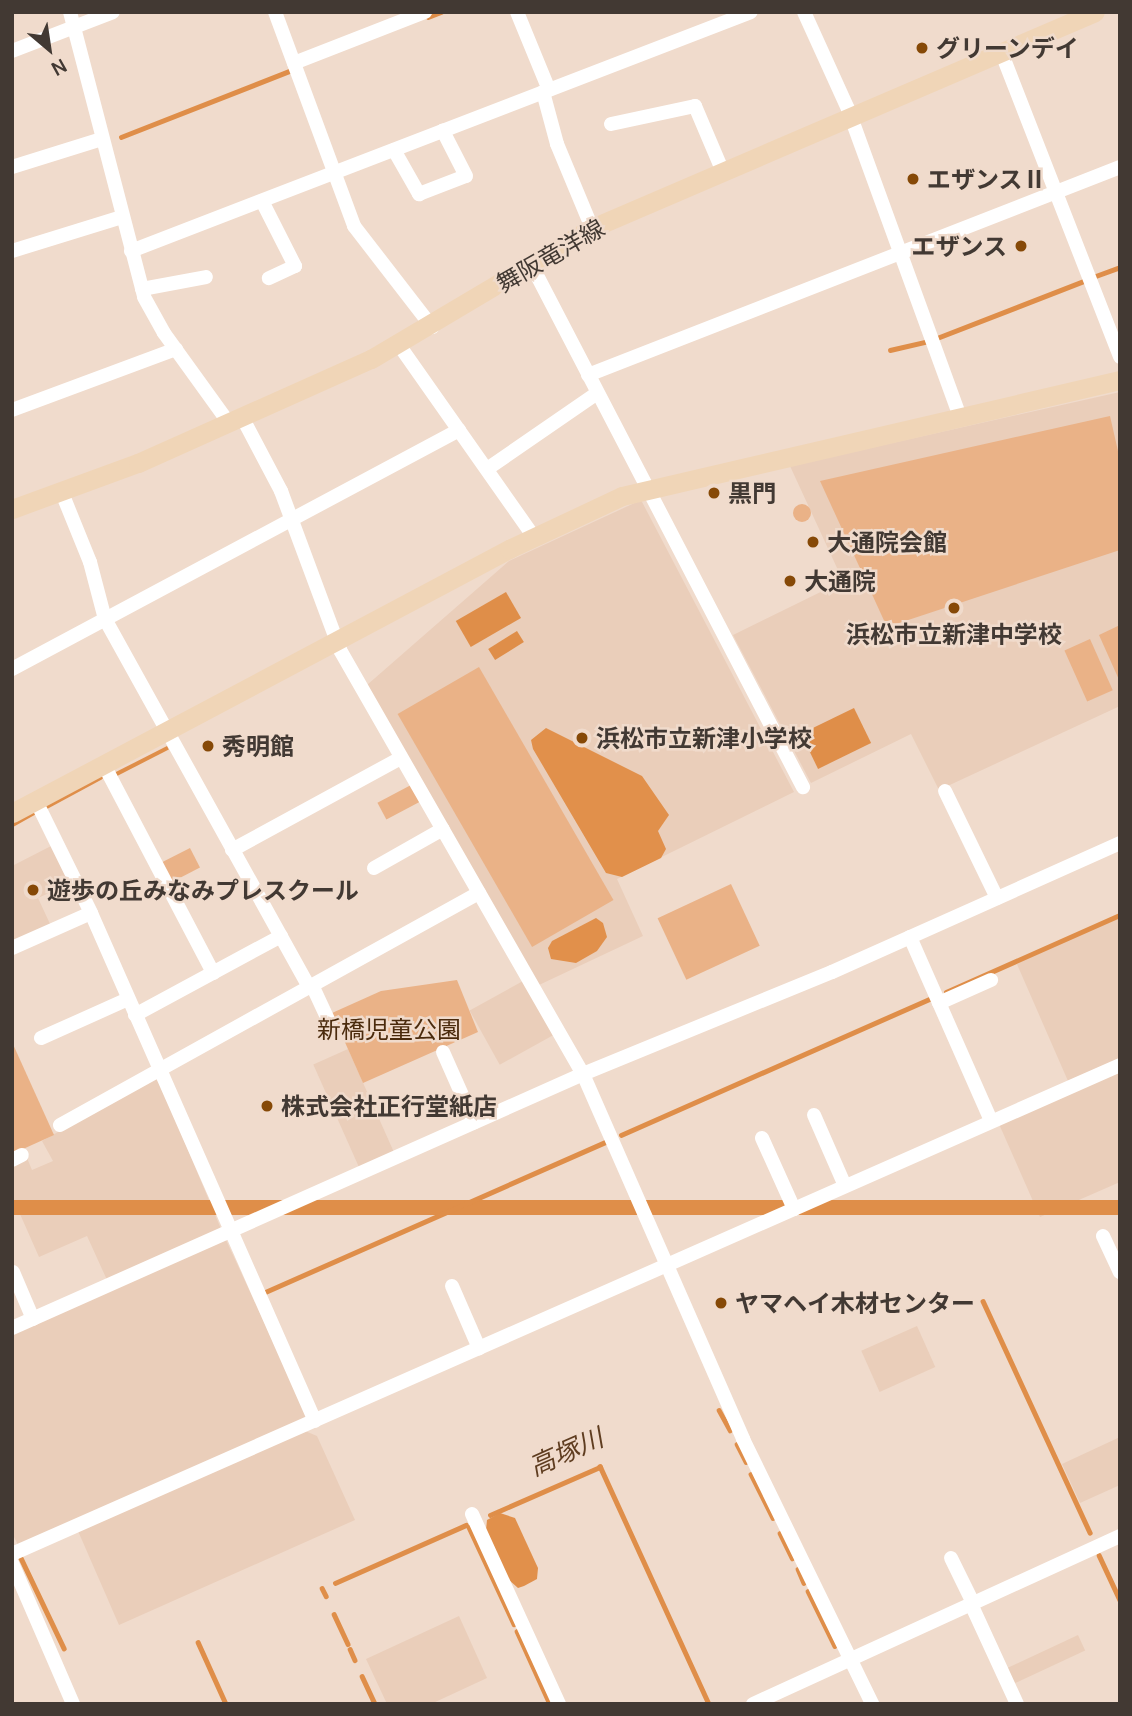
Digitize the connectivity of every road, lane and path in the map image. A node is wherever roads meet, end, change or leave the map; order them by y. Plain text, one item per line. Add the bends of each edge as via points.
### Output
1 (70, 12) edge
2 (113, 12) edge
3 (275, 12) edge
4 (425, 12) edge
5 (517, 12) edge
6 (751, 12) edge
7 (804, 12) edge
8 (1095, 12) edge
9 (1074, 17) edge
10 (73, 27) junction
11 (12, 51) edge
12 (1002, 54) junction
13 (294, 63) junction
14 (546, 91) junction
15 (849, 119) junction
16 (611, 124) dead end
17 (443, 131) junction
18 (102, 139) junction
19 (394, 150) junction
20 (12, 167) edge
21 (1120, 167) edge
22 (336, 172) junction
23 (723, 172) junction
24 (1055, 192) junction
25 (262, 201) junction
26 (122, 217) junction
27 (592, 228) junction
28 (12, 251) edge
29 (131, 251) junction
30 (899, 253) junction
31 (530, 262) junction
32 (206, 277) dead end
33 (269, 278) dead end
34 (142, 289) junction
35 (432, 327) junction
36 (399, 345) junction
37 (176, 349) junction
38 (1120, 357) edge
39 (588, 375) junction
40 (1120, 380) edge
41 (597, 393) junction
42 (12, 410) edge
43 (960, 416) junction
44 (235, 420) junction
45 (458, 430) junction
46 (486, 469) junction
47 (645, 488) junction
48 (62, 493) junction
49 (12, 509) edge
50 (292, 520) junction
51 (534, 537) junction
52 (106, 619) junction
53 (335, 641) junction
54 (12, 669) edge
55 (166, 732) junction
56 (401, 758) junction
57 (104, 765) junction
58 (803, 788) dead end
59 (945, 791) dead end
60 (36, 801) junction
61 (12, 813) edge
62 (443, 830) junction
63 (1120, 843) edge
64 (232, 850) junction
65 (374, 868) dead end
66 (479, 893) junction
67 (997, 898) junction
68 (90, 913) junction
69 (281, 936) junction
70 (910, 937) junction
71 (12, 948) edge
72 (213, 973) junction
73 (991, 980) dead end
74 (310, 986) junction
75 (128, 999) junction
76 (939, 1003) junction
77 (135, 1015) junction
78 (332, 1028) dead end
79 (41, 1038) dead end
80 (443, 1052) dead end
81 (1120, 1065) edge
82 (160, 1070) junction
83 (583, 1074) junction
84 (814, 1115) dead end
85 (991, 1121) junction
86 (474, 1122) junction
87 (60, 1125) dead end
88 (762, 1138) dead end
89 (845, 1186) junction
90 (794, 1209) junction
91 (231, 1231) junction
92 (1103, 1236) dead end
93 (667, 1265) junction
94 (13, 1272) edge
95 (1120, 1272) edge
96 (452, 1286) dead end
97 (33, 1318) junction
98 (12, 1328) edge
99 (479, 1348) junction
100 (314, 1420) junction
101 (472, 1514) dead end
102 (1120, 1536) edge
103 (12, 1554) edge
104 (951, 1558) dead end
105 (12, 1563) edge
106 (972, 1604) junction
107 (850, 1659) junction
108 (73, 1704) edge
109 (559, 1704) edge
110 (753, 1704) edge
111 (872, 1704) edge
112 (1017, 1704) edge

1 - 10 street
2 - 10 street
3 - 13 street
4 - 13 street
5 - 14 street
6 - 14 street
7 - 15 street
8 - 9 street, 舞阪竜洋線
9 - 12 street, 舞阪竜洋線
10 - 11 street
10 - 18 street
12 - 15 street, 舞阪竜洋線
12 - 24 street
13 - 22 street
14 - 17 street
14 - 27 street via 557,144
15 - 23 street, 舞阪竜洋線
15 - 30 street
16 - 23 street via 695,106
17 - 19 street
17 - 19 street via 466,176 419,194
18 - 20 street
18 - 26 street
19 - 22 street
21 - 24 street
22 - 25 street
22 - 35 street via 362,240
23 - 27 street, 舞阪竜洋線
24 - 30 street
24 - 38 street
25 - 29 street
25 - 33 street via 295,265
26 - 28 street
26 - 29 street
27 - 31 street, 舞阪竜洋線
29 - 34 street
30 - 39 street
30 - 43 street
31 - 35 street, 舞阪竜洋線
31 - 39 street
32 - 34 street
34 - 37 street
35 - 36 street, 舞阪竜洋線
36 - 44 street, 舞阪竜洋線
36 - 45 street
37 - 42 street
37 - 44 street
39 - 41 street
40 - 43 street
41 - 46 street
41 - 47 street
43 - 47 street
44 - 48 street, 舞阪竜洋線
44 - 50 street via 275,477
45 - 46 street
45 - 50 street
46 - 51 street
47 - 51 street
47 - 58 street
48 - 49 street, 舞阪竜洋線
48 - 52 street via 90,562
50 - 52 street
50 - 53 street
51 - 53 street
52 - 54 street
52 - 55 street
53 - 55 street
53 - 56 street
55 - 57 street
55 - 64 street
56 - 62 street
56 - 64 street
57 - 60 street
57 - 72 street
59 - 67 street
60 - 61 street
60 - 68 street
62 - 65 street
62 - 66 street
63 - 67 street
64 - 69 street
66 - 74 street
66 - 83 street
67 - 70 street
68 - 71 street
68 - 75 street
69 - 72 street
69 - 74 street
70 - 76 street
70 - 83 street
72 - 77 street
73 - 76 street
74 - 78 street
74 - 82 street
75 - 77 street
75 - 79 street
76 - 85 street
77 - 82 street
80 - 86 street
81 - 85 street
82 - 87 street
82 - 91 street
83 - 86 street
83 - 93 street
84 - 89 street
85 - 89 street
86 - 91 street
88 - 90 street
89 - 90 street
90 - 93 street
91 - 97 street
91 - 100 street
92 - 95 street
93 - 99 street
93 - 107 street
94 - 97 street
96 - 99 street
97 - 98 street
99 - 100 street
100 - 103 street
101 - 109 street
102 - 106 street
104 - 106 street
105 - 108 street
106 - 107 street
106 - 112 street
107 - 110 street
107 - 111 street

